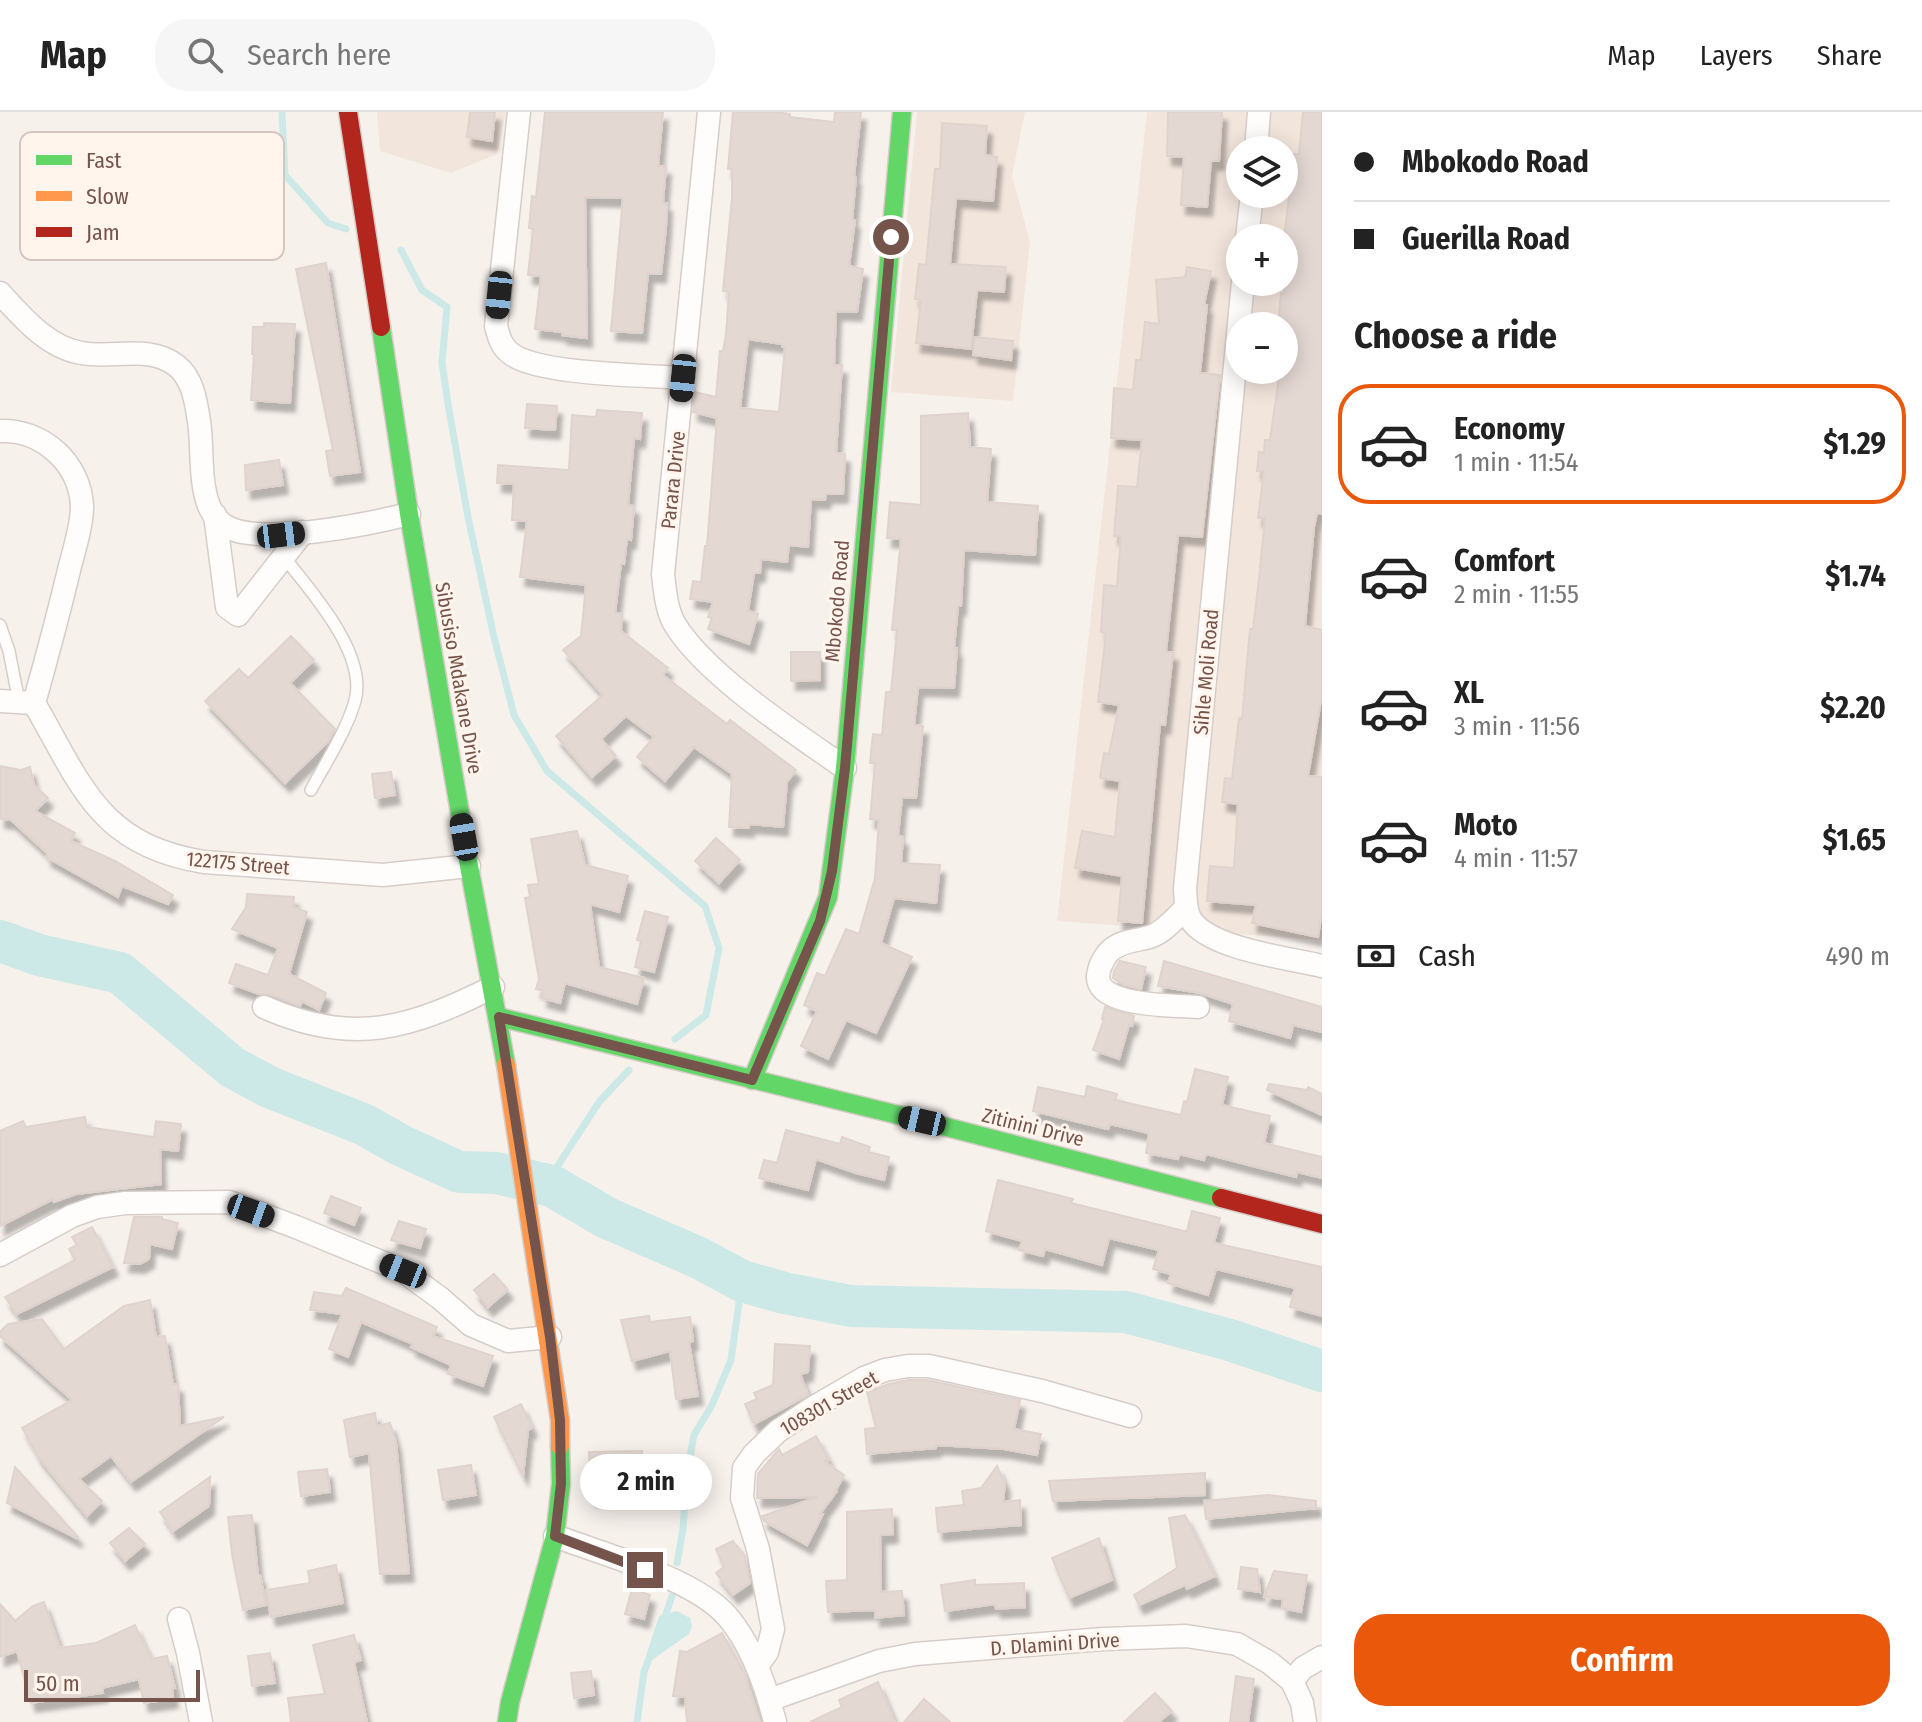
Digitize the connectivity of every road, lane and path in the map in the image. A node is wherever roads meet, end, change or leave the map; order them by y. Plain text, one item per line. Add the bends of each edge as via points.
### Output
1 (348, 112) edge
2 (519, 112) edge
3 (709, 112) edge
4 (902, 112) edge
5 (1259, 112) edge
6 (1257, 136) edge
7 (0, 293) edge
8 (1242, 296) edge
9 (683, 378) junction
10 (0, 431) edge
11 (409, 514) junction
12 (215, 515) junction
13 (303, 532) junction
14 (283, 556) junction
15 (0, 625) edge
16 (18, 702) edge
17 (845, 768) junction
18 (311, 790) dead end
19 (469, 866) junction
20 (1186, 908) junction
21 (1322, 966) edge
22 (493, 987) junction
23 (264, 1007) dead end
24 (1198, 1007) dead end
25 (499, 1017) junction
26 (752, 1080) junction
27 (1322, 1224) edge
28 (0, 1255) edge
29 (550, 1337) junction
30 (1130, 1416) dead end
31 (555, 1536) junction
32 (179, 1619) dead end
33 (1322, 1657) edge
34 (757, 1666) junction
35 (1292, 1681) junction
36 (769, 1700) junction
37 (201, 1722) edge
38 (507, 1722) edge
39 (775, 1722) edge
40 (1305, 1722) edge

1 - 11 street, Sibusiso Mdakane Drive
2 - 9 street via 496,326 500,342 520,360 544,367
3 - 9 street, Parara Drive
4 - 17 street, Mbokodo Road
5 - 6 street
7 - 12 street via 25,321 63,346 81,353 160,356 178,366 196,400 209,505
8 - 20 street, Sihle Moli Road
9 - 17 street, Parara Drive via 663,574 673,621 707,662
10 - 16 street via 36,437 64,457 82,505 78,535
11 - 13 street
11 - 19 street, Sibusiso Mdakane Drive
12 - 13 street via 242,532
12 - 14 street via 227,607 238,615
13 - 14 street
14 - 18 lane via 327,610 357,681 354,702
15 - 16 lane
16 - 19 street, 122175 Street via 91,801 146,848 204,862 383,875
17 - 26 street, Mbokodo Road via 828,897
19 - 22 street, Sibusiso Mdakane Drive
20 - 21 street via 1204,933 1224,943
20 - 24 street via 1157,934 1110,950 1097,978 1108,995 1124,1000
22 - 23 street via 419,1020 359,1030 287,1017
22 - 25 street, Sibusiso Mdakane Drive
25 - 26 street, Zitinini Drive
25 - 29 street, Sibusiso Mdakane Drive
26 - 27 street, Zitinini Drive
28 - 29 street via 97,1207 229,1202 403,1271 471,1325 508,1341
29 - 31 street, Sibusiso Mdakane Drive via 560,1420
30 - 34 street, 108301 Street via 967,1373 908,1366 864,1378 778,1431 744,1468 742,1498 773,1629
31 - 34 street via 690,1588 726,1616
31 - 38 street, Sibusiso Mdakane Drive
32 - 37 street
33 - 35 street
34 - 36 street
35 - 36 street, D. Dlamini Drive via 1237,1644 1186,1636 915,1654 868,1664
35 - 40 street
36 - 39 street

